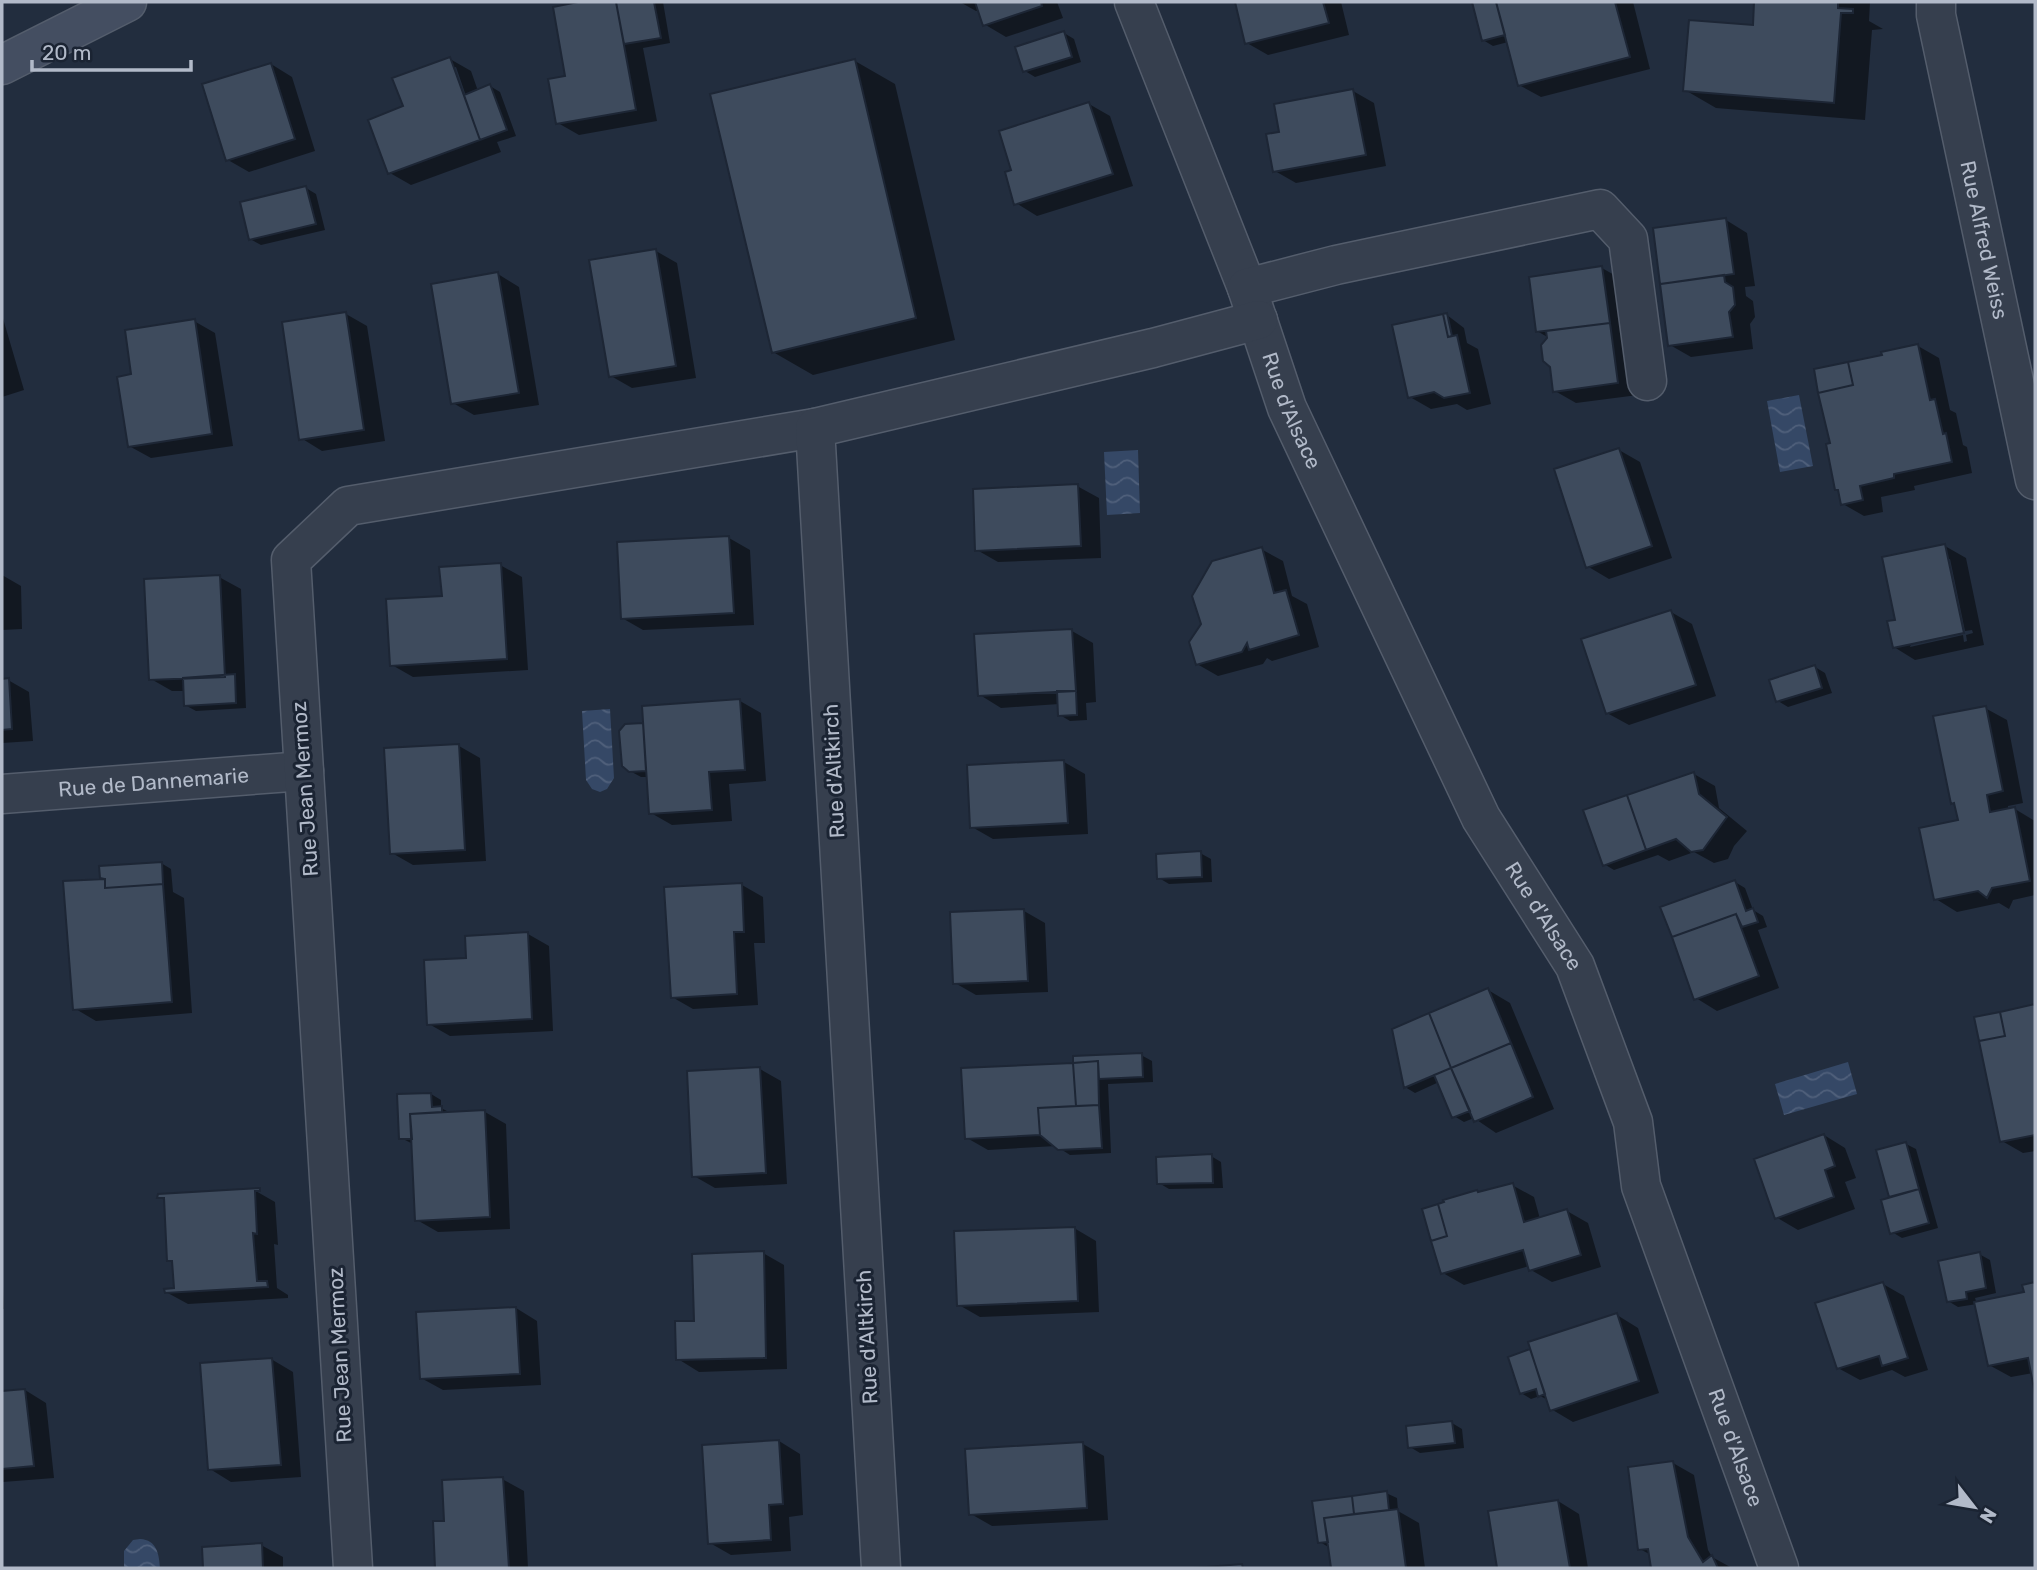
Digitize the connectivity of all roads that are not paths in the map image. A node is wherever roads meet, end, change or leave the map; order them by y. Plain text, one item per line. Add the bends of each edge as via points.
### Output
1 (127, 2) edge
2 (1134, 2) edge
3 (1936, 2) edge
4 (2, 65) edge
5 (1252, 304) junction
6 (1647, 381) dead end
7 (815, 428) junction
8 (2035, 480) edge
9 (304, 771) junction
10 (2, 794) edge
11 (353, 1568) edge
12 (881, 1568) edge
13 (1779, 1568) edge

1 - 4 main road
2 - 5 street, Rue d'Alsace
3 - 8 street, Rue Alfred Weiss
5 - 6 street via 1336,265 1600,209 1628,239
5 - 7 street via 1153,348
5 - 13 street, Rue d'Alsace via 1287,408 1481,818 1575,965 1633,1122 1641,1186
7 - 9 street, Rue Jean Mermoz via 348,506 291,560
7 - 12 street, Rue d'Altkirch
9 - 10 street, Rue de Dannemarie
9 - 11 street, Rue Jean Mermoz

